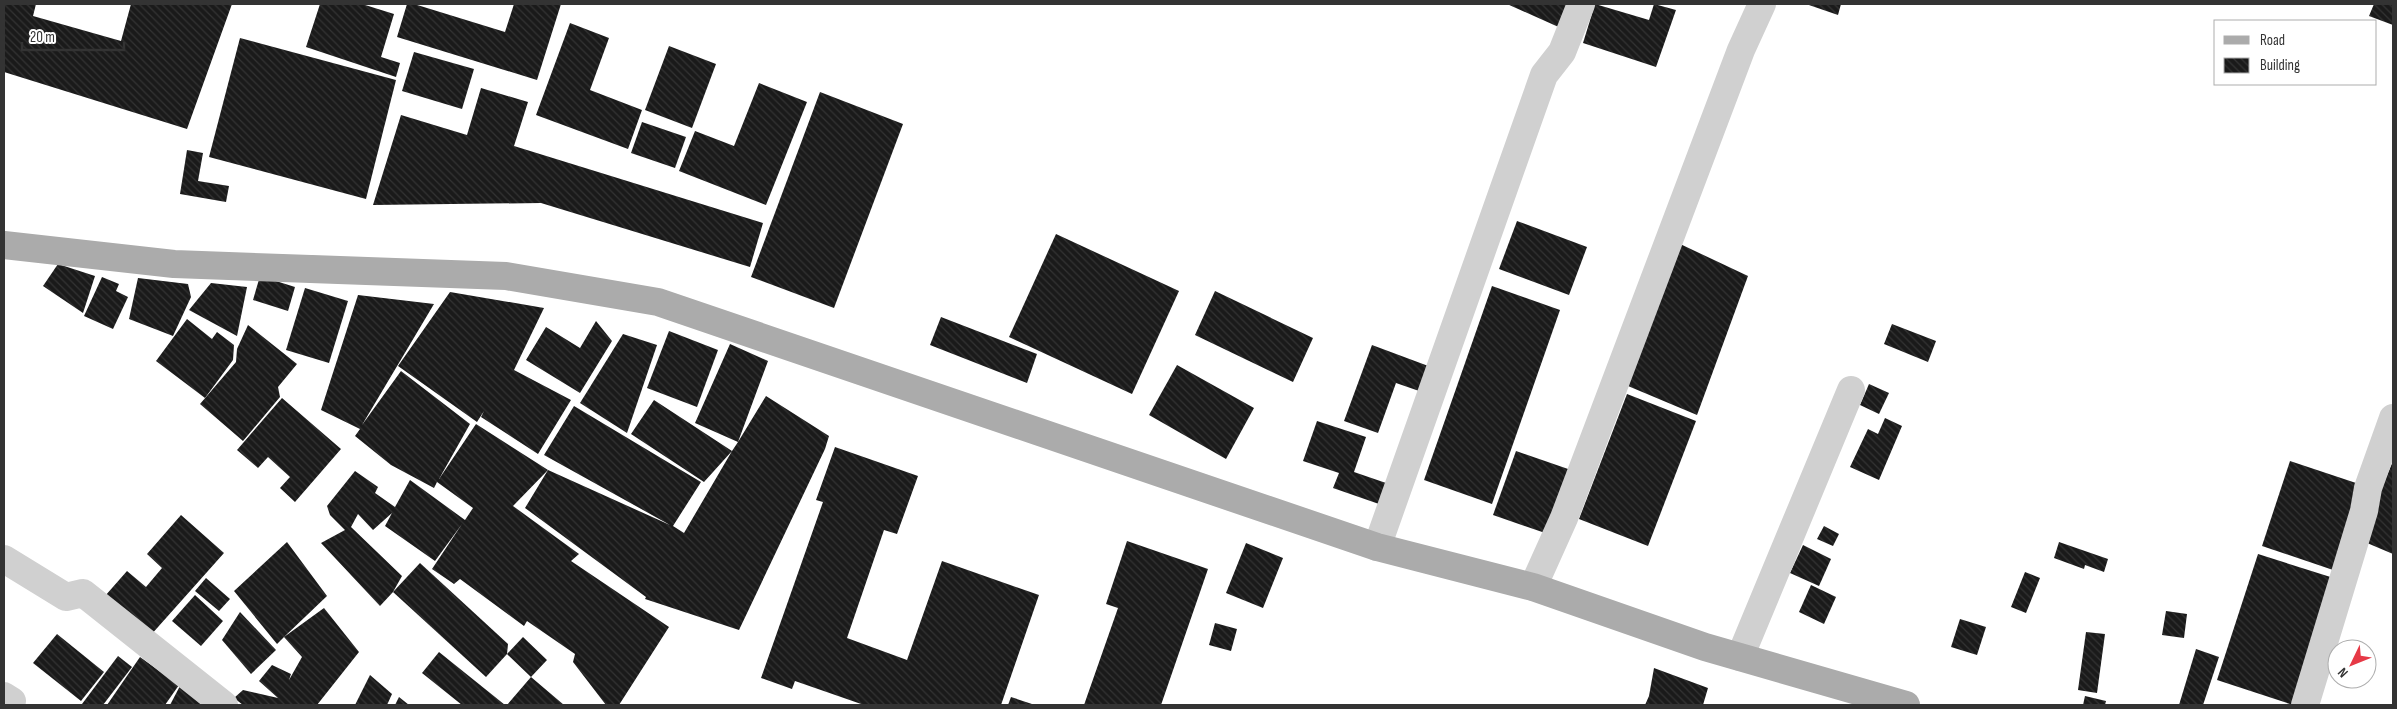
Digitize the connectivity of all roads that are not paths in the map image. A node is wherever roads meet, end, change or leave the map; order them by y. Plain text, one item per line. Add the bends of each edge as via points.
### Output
1 (1581, 4) edge
2 (1762, 4) edge
3 (4, 245) edge
4 (1851, 390) dead end
5 (2393, 418) edge
6 (1377, 547) junction
7 (4, 559) edge
8 (1533, 587) junction
9 (1740, 657) junction
10 (224, 705) edge
11 (1906, 705) edge
12 (2304, 705) edge

1 - 6 street via 1562,52 1544,75
2 - 8 street via 1741,50 1564,518
3 - 6 main road via 174,264 506,276 658,302
4 - 9 street
5 - 12 street via 2368,488
6 - 8 main road
7 - 10 street via 66,597 83,593
8 - 9 main road
9 - 11 main road

